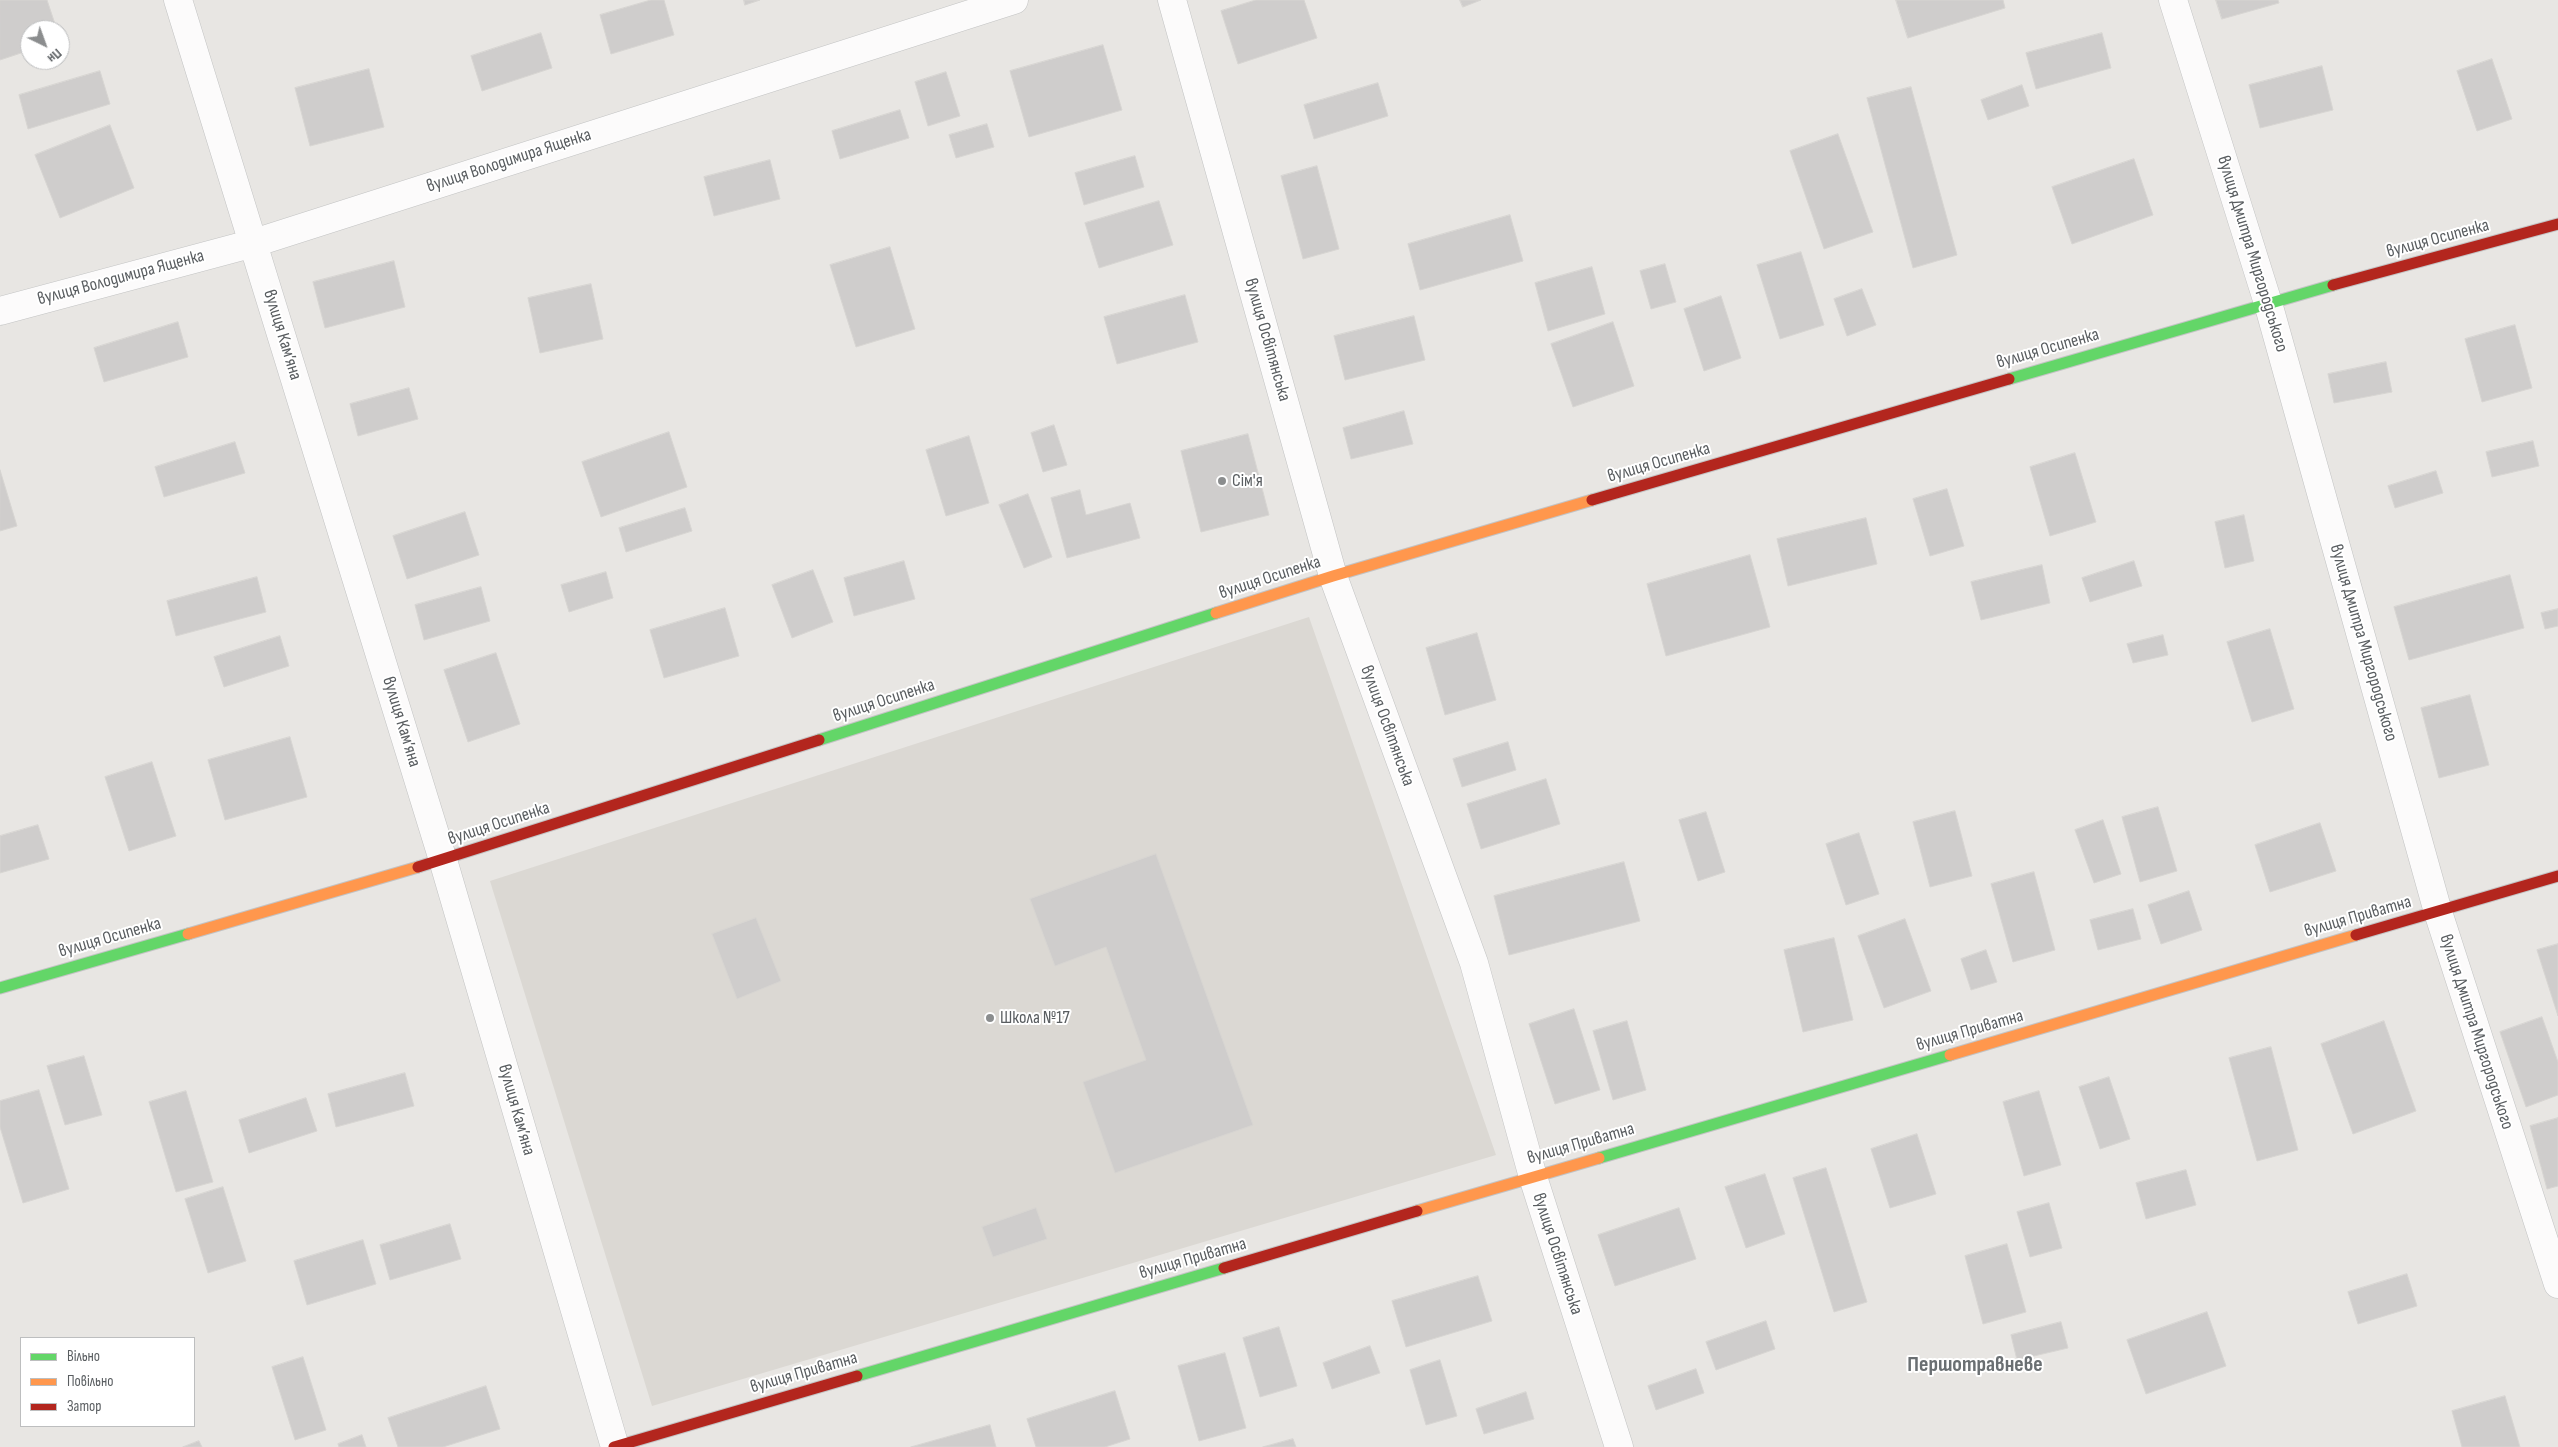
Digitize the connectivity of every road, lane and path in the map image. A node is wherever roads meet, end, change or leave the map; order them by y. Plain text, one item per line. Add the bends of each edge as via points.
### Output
1 (178, 0) edge
2 (1014, 0) edge
3 (1172, 0) edge
4 (2173, 0) edge
5 (2558, 224) edge
6 (254, 243) junction
7 (2268, 303) junction
8 (0, 311) edge
9 (1333, 576) junction
10 (443, 860) junction
11 (2558, 876) edge
12 (2438, 912) junction
13 (0, 988) edge
14 (1533, 1177) junction
15 (2558, 1284) edge
16 (615, 1447) edge
17 (1619, 1447) edge

1 - 6 street, вулиця Кам’яна
2 - 6 street, вулиця Володимира Ященка
3 - 9 street, вулиця Освітянська
4 - 7 street, вулиця Дмитра Миргородського
5 - 7 street, вулиця Осипенка
6 - 8 street, вулиця Володимира Ященка
6 - 10 street, вулиця Кам’яна
7 - 9 street, вулиця Осипенка
7 - 12 street, вулиця Дмитра Миргородського
9 - 10 street, вулиця Осипенка
9 - 14 street, вулиця Освітянська via 1474,963
10 - 13 street, вулиця Осипенка
10 - 16 street, вулиця Кам’яна
11 - 12 street, вулиця Приватна
12 - 14 street, вулиця Приватна
12 - 15 street, вулиця Дмитра Миргородського
14 - 16 street, вулиця Приватна
14 - 17 street, вулиця Освітянська

